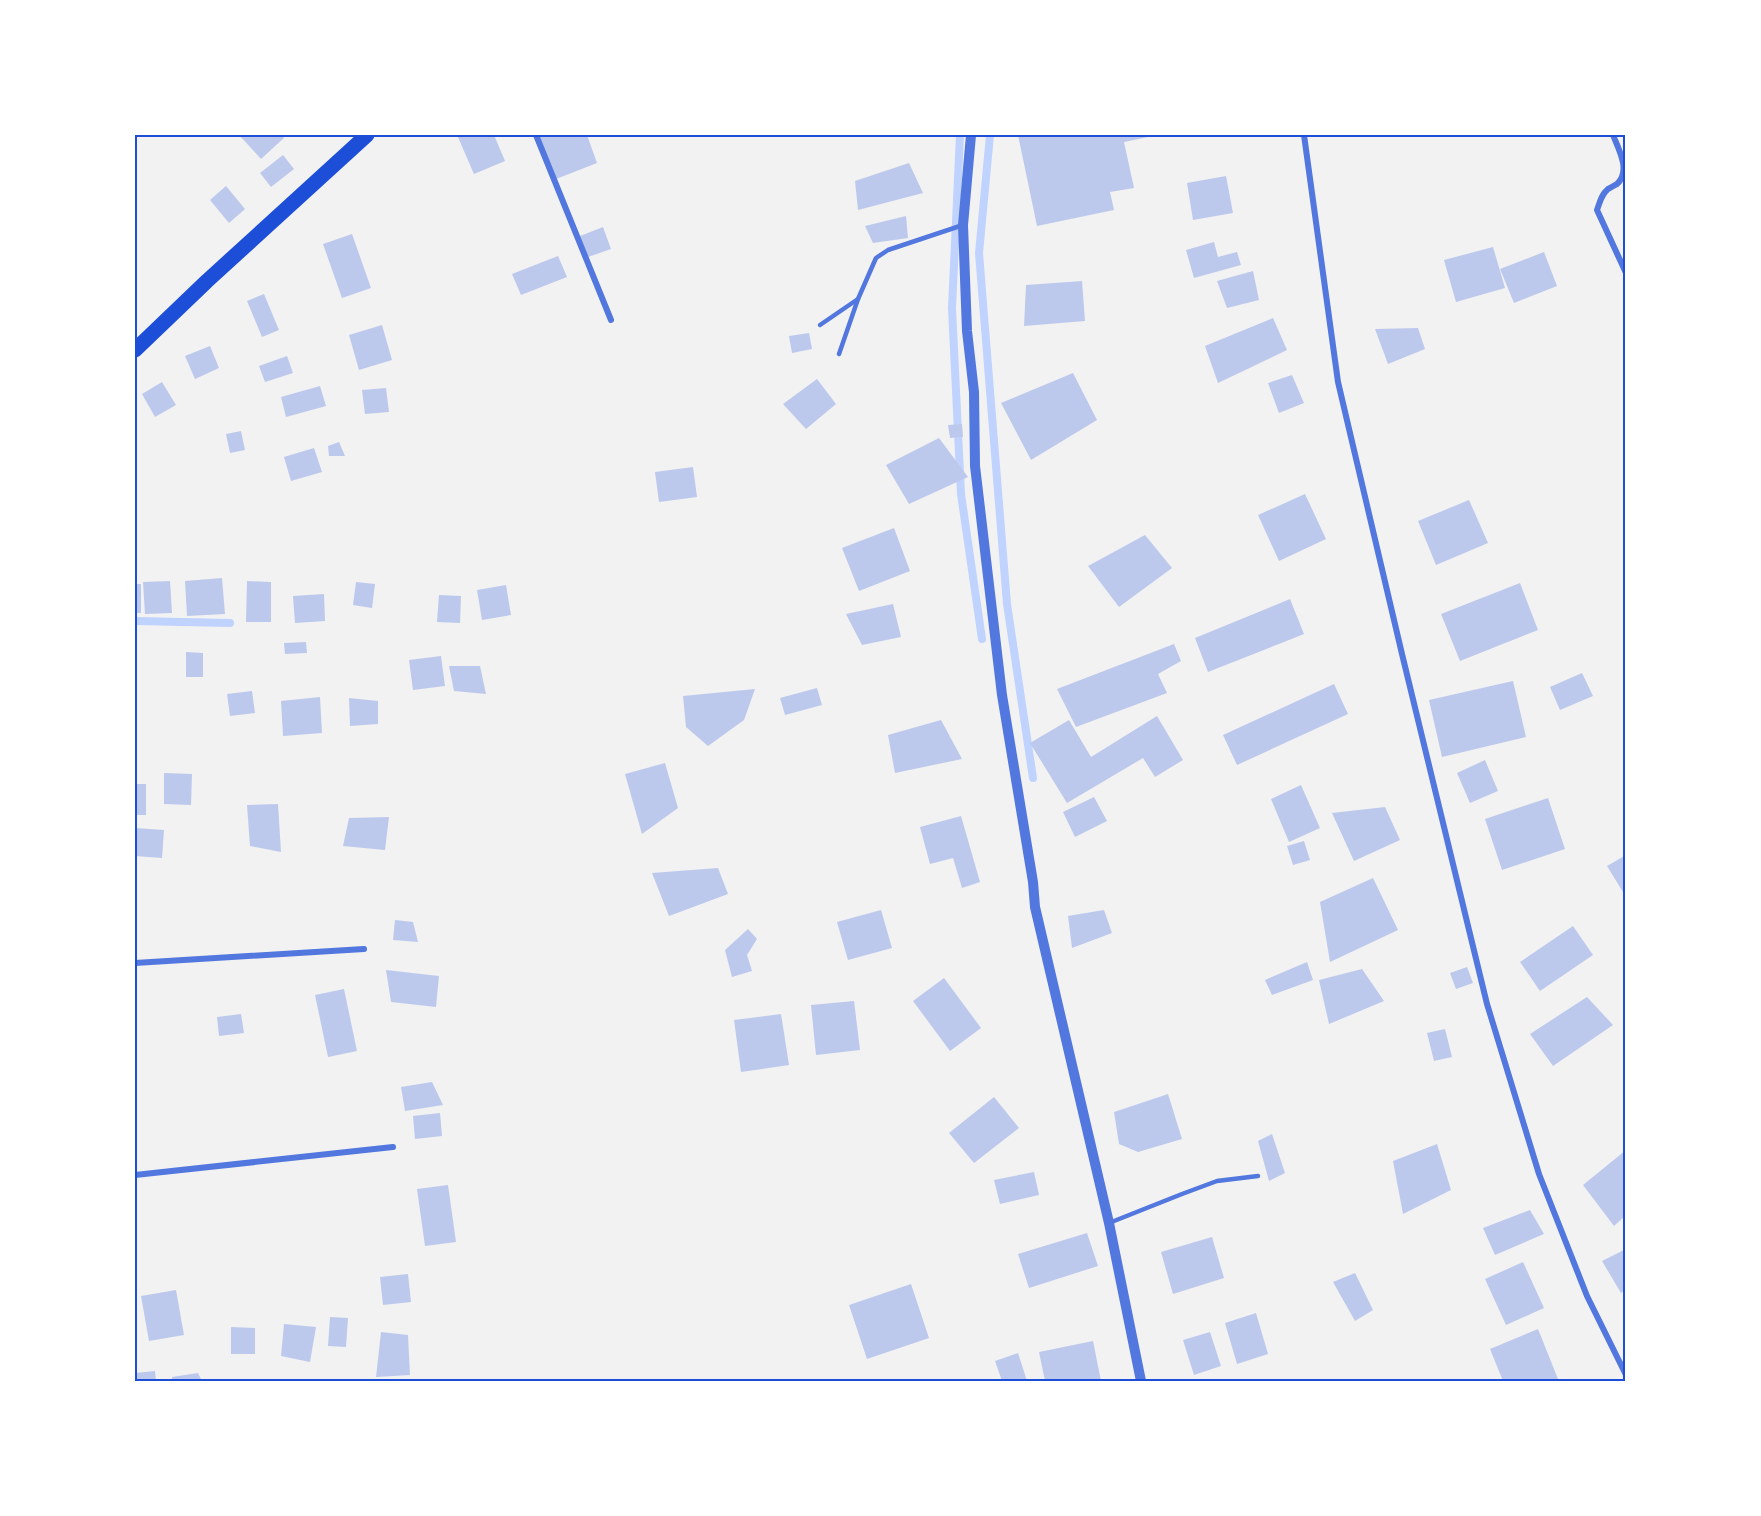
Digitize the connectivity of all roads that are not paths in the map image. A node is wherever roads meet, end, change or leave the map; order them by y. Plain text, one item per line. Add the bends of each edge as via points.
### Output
1 (367, 135) edge
2 (536, 135) edge
3 (971, 135) edge
4 (1304, 135) edge
5 (1613, 135) edge
6 (963, 225) junction
7 (1626, 273) edge
8 (858, 299) junction
9 (610, 320) dead end
10 (820, 325) dead end
11 (135, 350) edge
12 (839, 354) dead end
13 (364, 949) dead end
14 (135, 963) edge
15 (393, 1147) dead end
16 (135, 1175) edge
17 (1258, 1176) dead end
18 (1109, 1223) junction
19 (1626, 1375) edge
20 (1141, 1381) edge

1 - 11 main road
2 - 9 street
3 - 6 street
4 - 19 street via 1338,382 1487,1004 1539,1174 1587,1296
5 - 7 street via 1624,165 1622,177 1601,196 1598,210
6 - 8 lane via 888,250 876,258
6 - 18 street via 975,466 1002,695 1035,907
8 - 10 lane
8 - 12 lane
13 - 14 street
15 - 16 street
17 - 18 lane via 1217,1181
18 - 20 street

